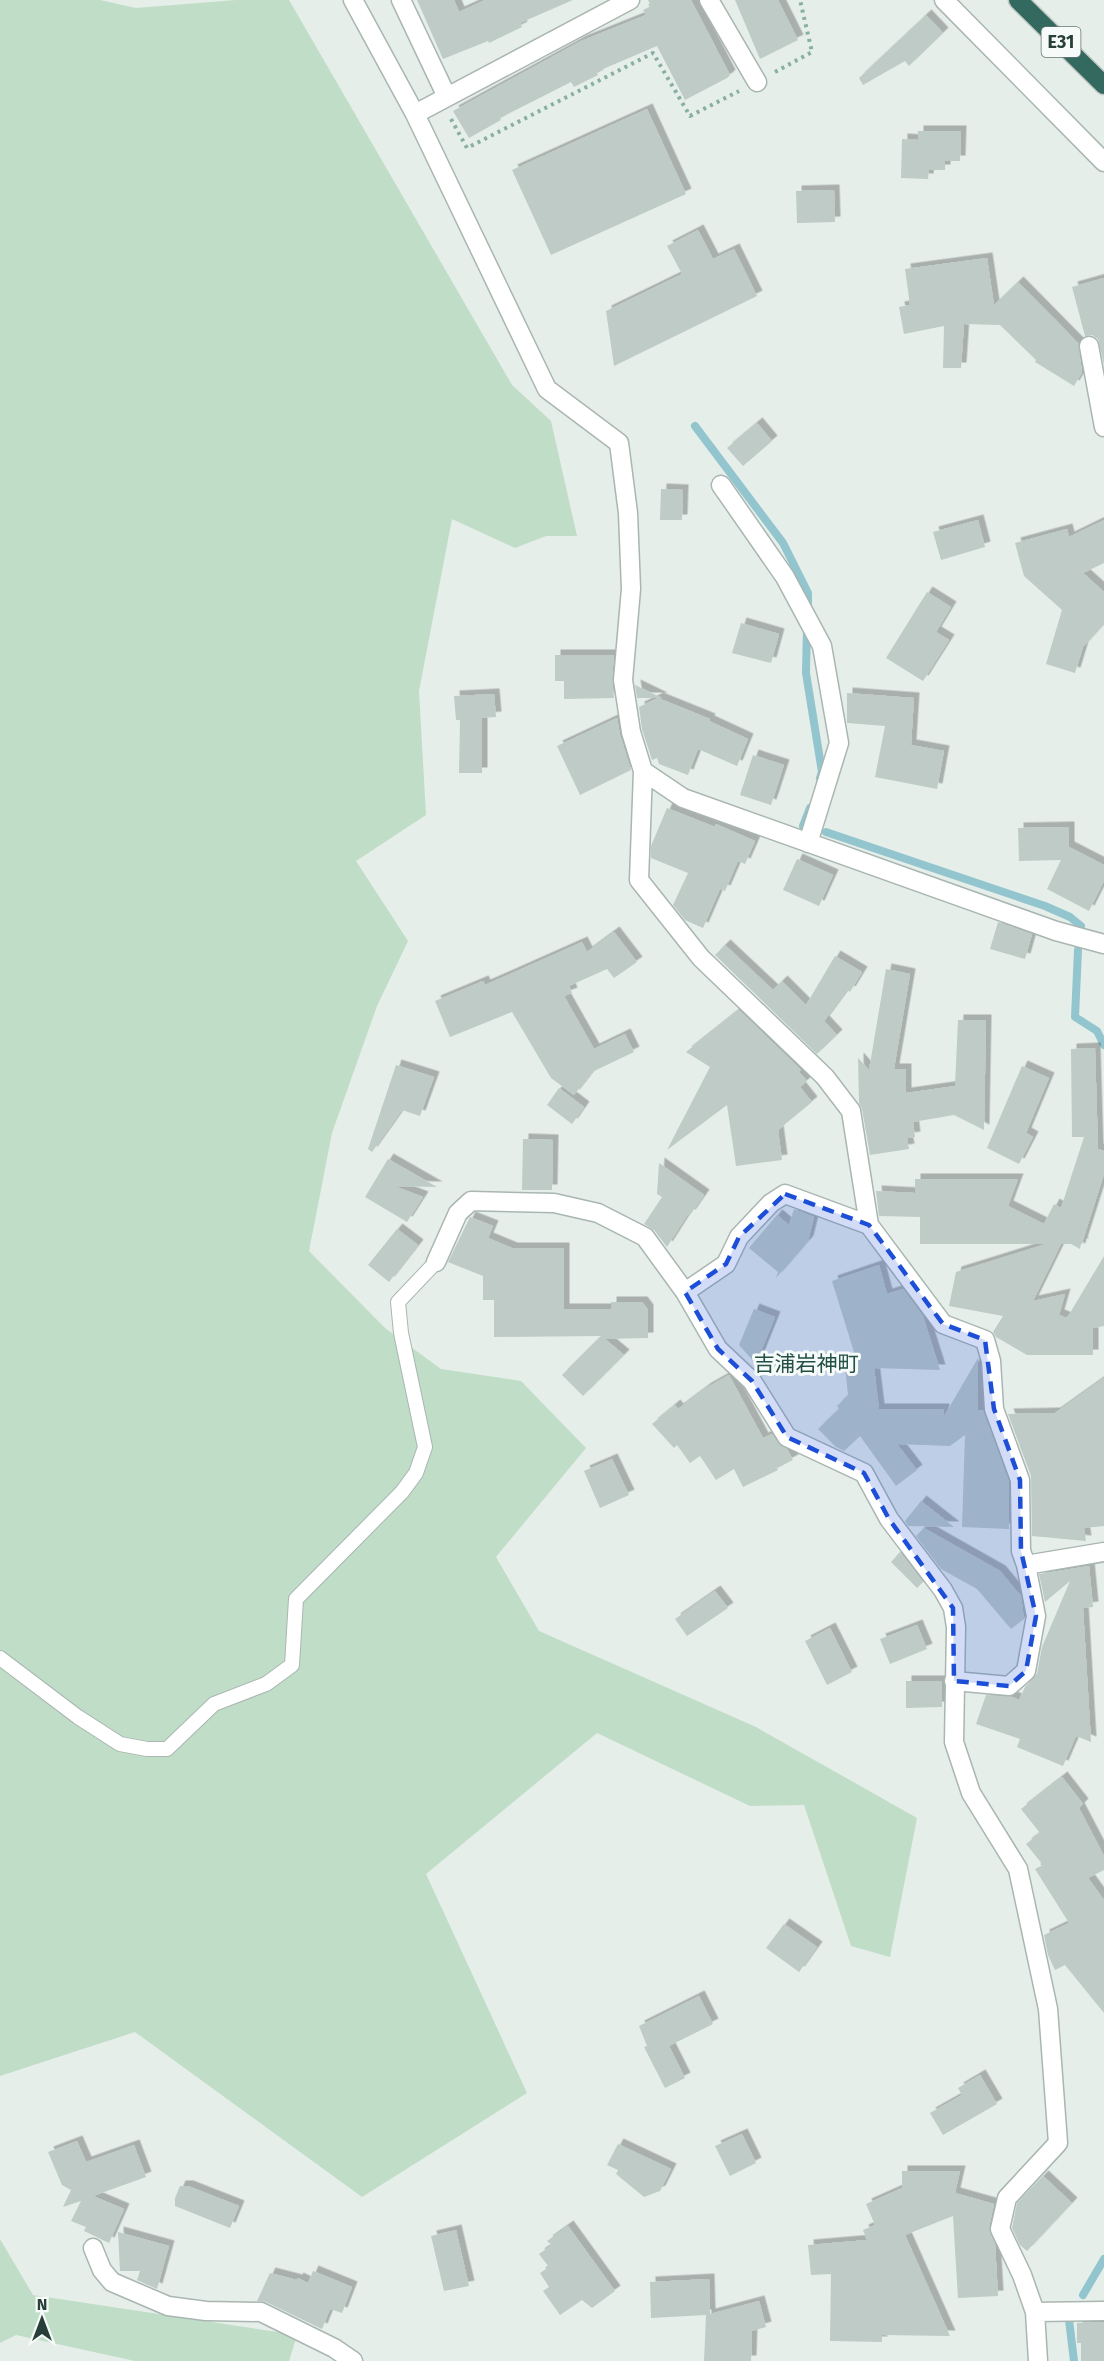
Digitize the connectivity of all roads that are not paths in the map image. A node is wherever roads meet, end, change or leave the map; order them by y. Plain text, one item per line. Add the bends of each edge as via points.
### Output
1 (353, 0) edge
2 (400, 0) edge
3 (630, 0) edge
4 (709, 0) edge
5 (944, 0) edge
6 (1018, 0) edge
7 (756, 82) road end
8 (1104, 84) edge
9 (444, 99) junction
10 (415, 114) junction
11 (1104, 162) edge
12 (1089, 346) dead end
13 (1104, 427) edge
14 (721, 485) dead end
15 (643, 771) junction
16 (808, 843) junction
17 (1104, 944) edge
18 (869, 1225) junction
19 (436, 1262) joint
20 (685, 1292) junction
21 (1104, 1552) edge
22 (1026, 1564) junction
23 (0, 1658) edge
24 (954, 1682) junction
25 (93, 2248) dead end
26 (1104, 2311) edge
27 (1035, 2312) junction
28 (353, 2361) edge
29 (1038, 2361) edge

1 - 10 street
2 - 9 street
3 - 9 street
4 - 7 street
5 - 11 street
6 - 8 highway, E31
9 - 10 street
10 - 15 street via 547,389 619,443 628,513 631,589 623,680 631,732
12 - 13 street
14 - 16 street via 784,577 822,646 839,743
15 - 16 street via 683,798
15 - 18 street via 639,880 701,958 825,1077 851,1111
16 - 17 street via 1056,931
18 - 20 street via 785,1194 739,1237 726,1264
18 - 22 street via 943,1324 985,1340 991,1361 994,1408 1020,1480 1021,1551
19 - 20 street via 458,1213 471,1200 554,1203 598,1213 645,1237
19 - 23 lane via 398,1302 425,1447 416,1473 296,1599 292,1665 266,1684 214,1704 167,1749 147,1749 120,1744 86,1723
20 - 24 street via 718,1349 752,1381 787,1437 864,1473 888,1518 953,1608
21 - 22 street
22 - 24 street via 1036,1616 1026,1671 1009,1686
24 - 27 street via 954,1742 971,1793 1018,1869 1048,2009 1058,2143 1007,2198 1000,2229
25 - 28 street via 112,2282 168,2306 261,2312
26 - 27 street
27 - 29 street

